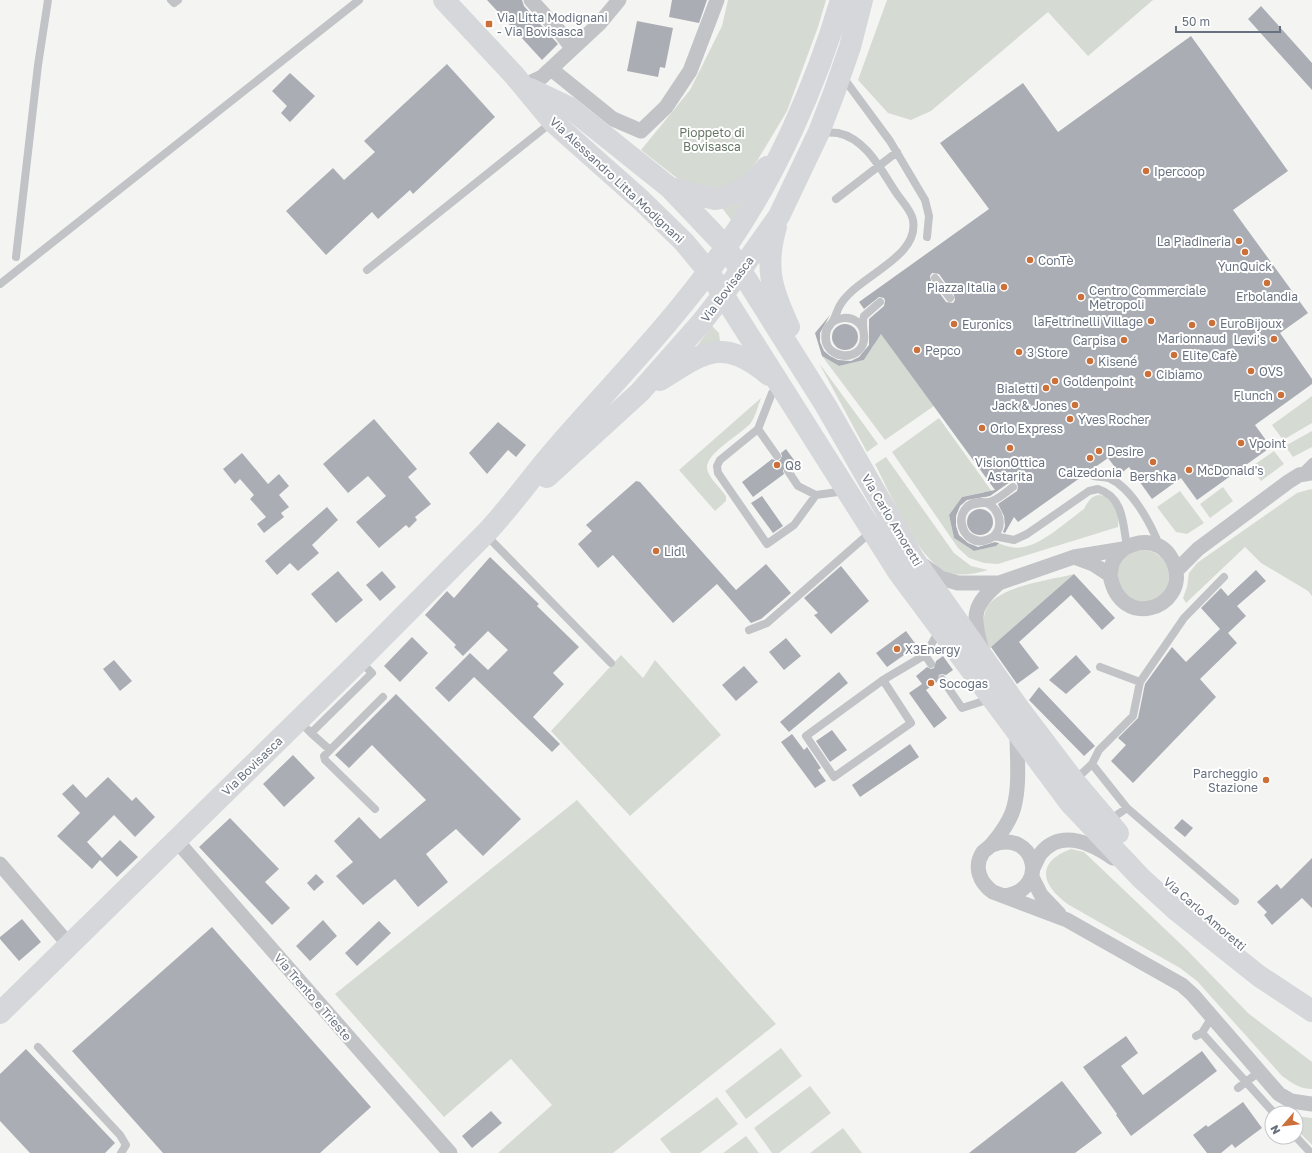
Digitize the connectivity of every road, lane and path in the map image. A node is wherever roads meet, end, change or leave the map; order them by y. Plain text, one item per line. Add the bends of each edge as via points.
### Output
1 (48, 0) edge
2 (171, 0) edge
3 (178, 0) edge
4 (359, 0) edge
5 (444, 0) edge
6 (531, 0) edge
7 (619, 0) edge
8 (717, 0) edge
9 (840, 0) edge
10 (862, 0) edge
11 (572, 48) junction
12 (551, 69) junction
13 (840, 75) junction
14 (523, 86) junction
15 (553, 122) junction
16 (819, 132) junction
17 (781, 152) junction
18 (897, 152) junction
19 (878, 166) junction
20 (670, 188) junction
21 (836, 198) dead end
22 (779, 216) junction
23 (927, 237) dead end
24 (726, 248) junction
25 (16, 257) dead end
26 (367, 270) dead end
27 (741, 271) junction
28 (708, 272) junction
29 (935, 278) dead end
30 (0, 284) edge
31 (723, 295) junction
32 (950, 298) dead end
33 (880, 302) dead end
34 (834, 321) junction
35 (864, 331) junction
36 (779, 384) junction
37 (640, 392) junction
38 (826, 406) junction
39 (758, 429) junction
40 (777, 456) dead end
41 (1312, 462) edge
42 (788, 471) dead end
43 (1305, 474) edge
44 (1094, 476) dead end
45 (1013, 488) dead end
46 (847, 491) junction
47 (816, 495) junction
48 (981, 502) junction
49 (501, 517) junction
50 (872, 531) junction
51 (485, 534) junction
52 (988, 539) junction
53 (1125, 548) junction
54 (1198, 549) junction
55 (1164, 550) junction
56 (1074, 557) junction
57 (913, 558) junction
58 (1176, 571) junction
59 (1110, 575) junction
60 (1224, 577) dead end
61 (999, 583) junction
62 (749, 630) dead end
63 (940, 630) junction
64 (925, 655) junction
65 (984, 658) junction
66 (611, 663) dead end
67 (931, 664) dead end
68 (1100, 667) dead end
69 (942, 678) dead end
70 (883, 680) junction
71 (1140, 682) junction
72 (382, 697) dead end
73 (991, 699) junction
74 (305, 727) junction
75 (1017, 734) junction
76 (330, 750) junction
77 (1092, 764) junction
78 (1074, 781) junction
79 (1127, 808) junction
80 (376, 809) dead end
81 (1107, 822) junction
82 (176, 840) junction
83 (992, 845) junction
84 (0, 864) edge
85 (1032, 873) junction
86 (1141, 878) junction
87 (1004, 896) junction
88 (1235, 901) dead end
89 (1067, 920) junction
90 (70, 946) junction
91 (1312, 994) edge
92 (1312, 1011) edge
93 (0, 1013) edge
94 (1212, 1016) junction
95 (38, 1047) dead end
96 (1260, 1072) junction
97 (1246, 1081) junction
98 (1238, 1088) dead end
99 (1312, 1104) edge
100 (1267, 1105) edge
101 (1304, 1145) edge
102 (121, 1153) edge
103 (450, 1153) edge
104 (1311, 1153) edge

1 - 25 lane
2 - 3 lane via 174,4
4 - 30 lane
5 - 14 street, Via Alessandro Litta Modignani
6 - 11 street
7 - 11 street via 600,23
8 - 12 street via 690,71 666,107 641,131 612,119
9 - 17 street, Via Bovisasca via 815,72
10 - 13 street, Via Bovisasca
11 - 12 street
12 - 14 street via 542,77
13 - 16 street, Via Bovisasca
13 - 18 lane via 856,93
14 - 15 street, Via Alessandro Litta Modignani
14 - 20 street, Via Alessandro Litta Modignani via 570,108
15 - 26 lane
15 - 28 street, Via Alessandro Litta Modignani via 648,206 684,242
16 - 19 lane via 839,134 859,143 870,153
16 - 22 street, Via Bovisasca
17 - 20 street via 753,181 730,195 715,199
17 - 24 street, Via Bovisasca
18 - 19 lane
18 - 23 lane via 925,200 929,216
19 - 21 lane
19 - 34 lane via 914,219 913,236 906,249 847,295 838,308
20 - 24 street, Via Alessandro Litta Modignani
22 - 27 street, Via Bovisasca
22 - 38 street via 769,261 771,280
24 - 27 street, Via Carlo Amoretti
24 - 28 street, Via Bovisasca
27 - 31 street, Via Bovisasca
27 - 38 street, Via Carlo Amoretti
28 - 31 street, Via Alessandro Litta Modignani
28 - 49 street, Via Bovisasca via 535,472
29 - 32 lane
31 - 36 street, Via Carlo Amoretti
31 - 37 street, Via Bovisasca
33 - 35 lane via 864,316
34 - 35 lane via 845,317 856,321
34 - 35 lane via 827,331 826,343 839,355 856,352 864,343
36 - 37 street via 752,361 734,352 723,351 704,355
36 - 39 lane via 772,393
36 - 46 street, Via Carlo Amoretti
37 - 49 street, Via Bovisasca
38 - 57 street, Via Carlo Amoretti
39 - 40 lane
39 - 47 lane via 716,466 718,473 767,544 794,526
41 - 43 lane
42 - 47 lane via 798,486
43 - 54 street
44 - 55 lane via 1108,478 1123,487 1151,526
45 - 48 lane via 997,498
46 - 47 lane
46 - 50 street, Via Carlo Amoretti
48 - 52 lane via 995,508 998,514 1000,526
48 - 52 lane via 972,504 962,515 961,524 967,534 977,541
49 - 51 street, Via Bovisasca
50 - 62 lane via 767,623
50 - 63 street, Via Carlo Amoretti
51 - 66 lane
51 - 74 street, Via Bovisasca via 360,660
52 - 53 lane via 1014,540 1027,534 1089,491 1098,489 1111,496 1120,509
53 - 55 street via 1147,542
53 - 56 street
53 - 59 street via 1113,561
54 - 55 street
54 - 58 street
55 - 58 street
56 - 59 street via 1093,564
56 - 61 street
57 - 61 street via 942,578 958,583
57 - 65 street, Via Carlo Amoretti
58 - 59 street via 1176,584 1169,597 1159,605 1146,609 1132,607 1120,600 1112,589
60 - 71 lane via 1184,618
61 - 65 street via 984,596 976,611 975,626
63 - 64 lane
63 - 73 street, Via Carlo Amoretti
64 - 67 lane
64 - 70 lane
65 - 78 street, Via Carlo Amoretti
68 - 71 lane
69 - 73 lane via 962,708
70 - 70 lane via 806,736 834,777 911,723
71 - 77 lane via 1133,716 1099,750
72 - 76 lane
73 - 75 street, Via Carlo Amoretti
74 - 76 lane
74 - 82 street, Via Bovisasca
75 - 83 street via 1017,792 1014,809
75 - 86 street, Via Carlo Amoretti via 1070,803
76 - 80 lane via 324,756 325,760
77 - 78 lane
77 - 79 lane
78 - 81 street, Via Carlo Amoretti
79 - 81 lane
79 - 88 lane
81 - 91 street, Via Carlo Amoretti via 1180,896 1265,965
82 - 90 street, Via Bovisasca
82 - 103 street, Via Trento e Trieste
83 - 85 street via 1010,841 1019,844 1029,854
83 - 87 street via 980,859 978,870 987,888
84 - 90 street
85 - 86 street, Via Carlo Amoretti via 1042,852 1063,840 1096,846
85 - 87 street, Via Carlo Amoretti via 1022,890
85 - 89 street via 1041,895 1050,907
86 - 92 street, Via Carlo Amoretti via 1176,910 1259,976
87 - 89 street
89 - 94 street via 1172,978 1193,995
90 - 93 street, Via Bovisasca
94 - 96 street
94 - 97 lane via 1199,1035
95 - 102 lane via 120,1135 126,1145
96 - 97 lane
96 - 99 street via 1279,1094 1291,1100
97 - 98 lane
97 - 100 lane
101 - 104 lane

